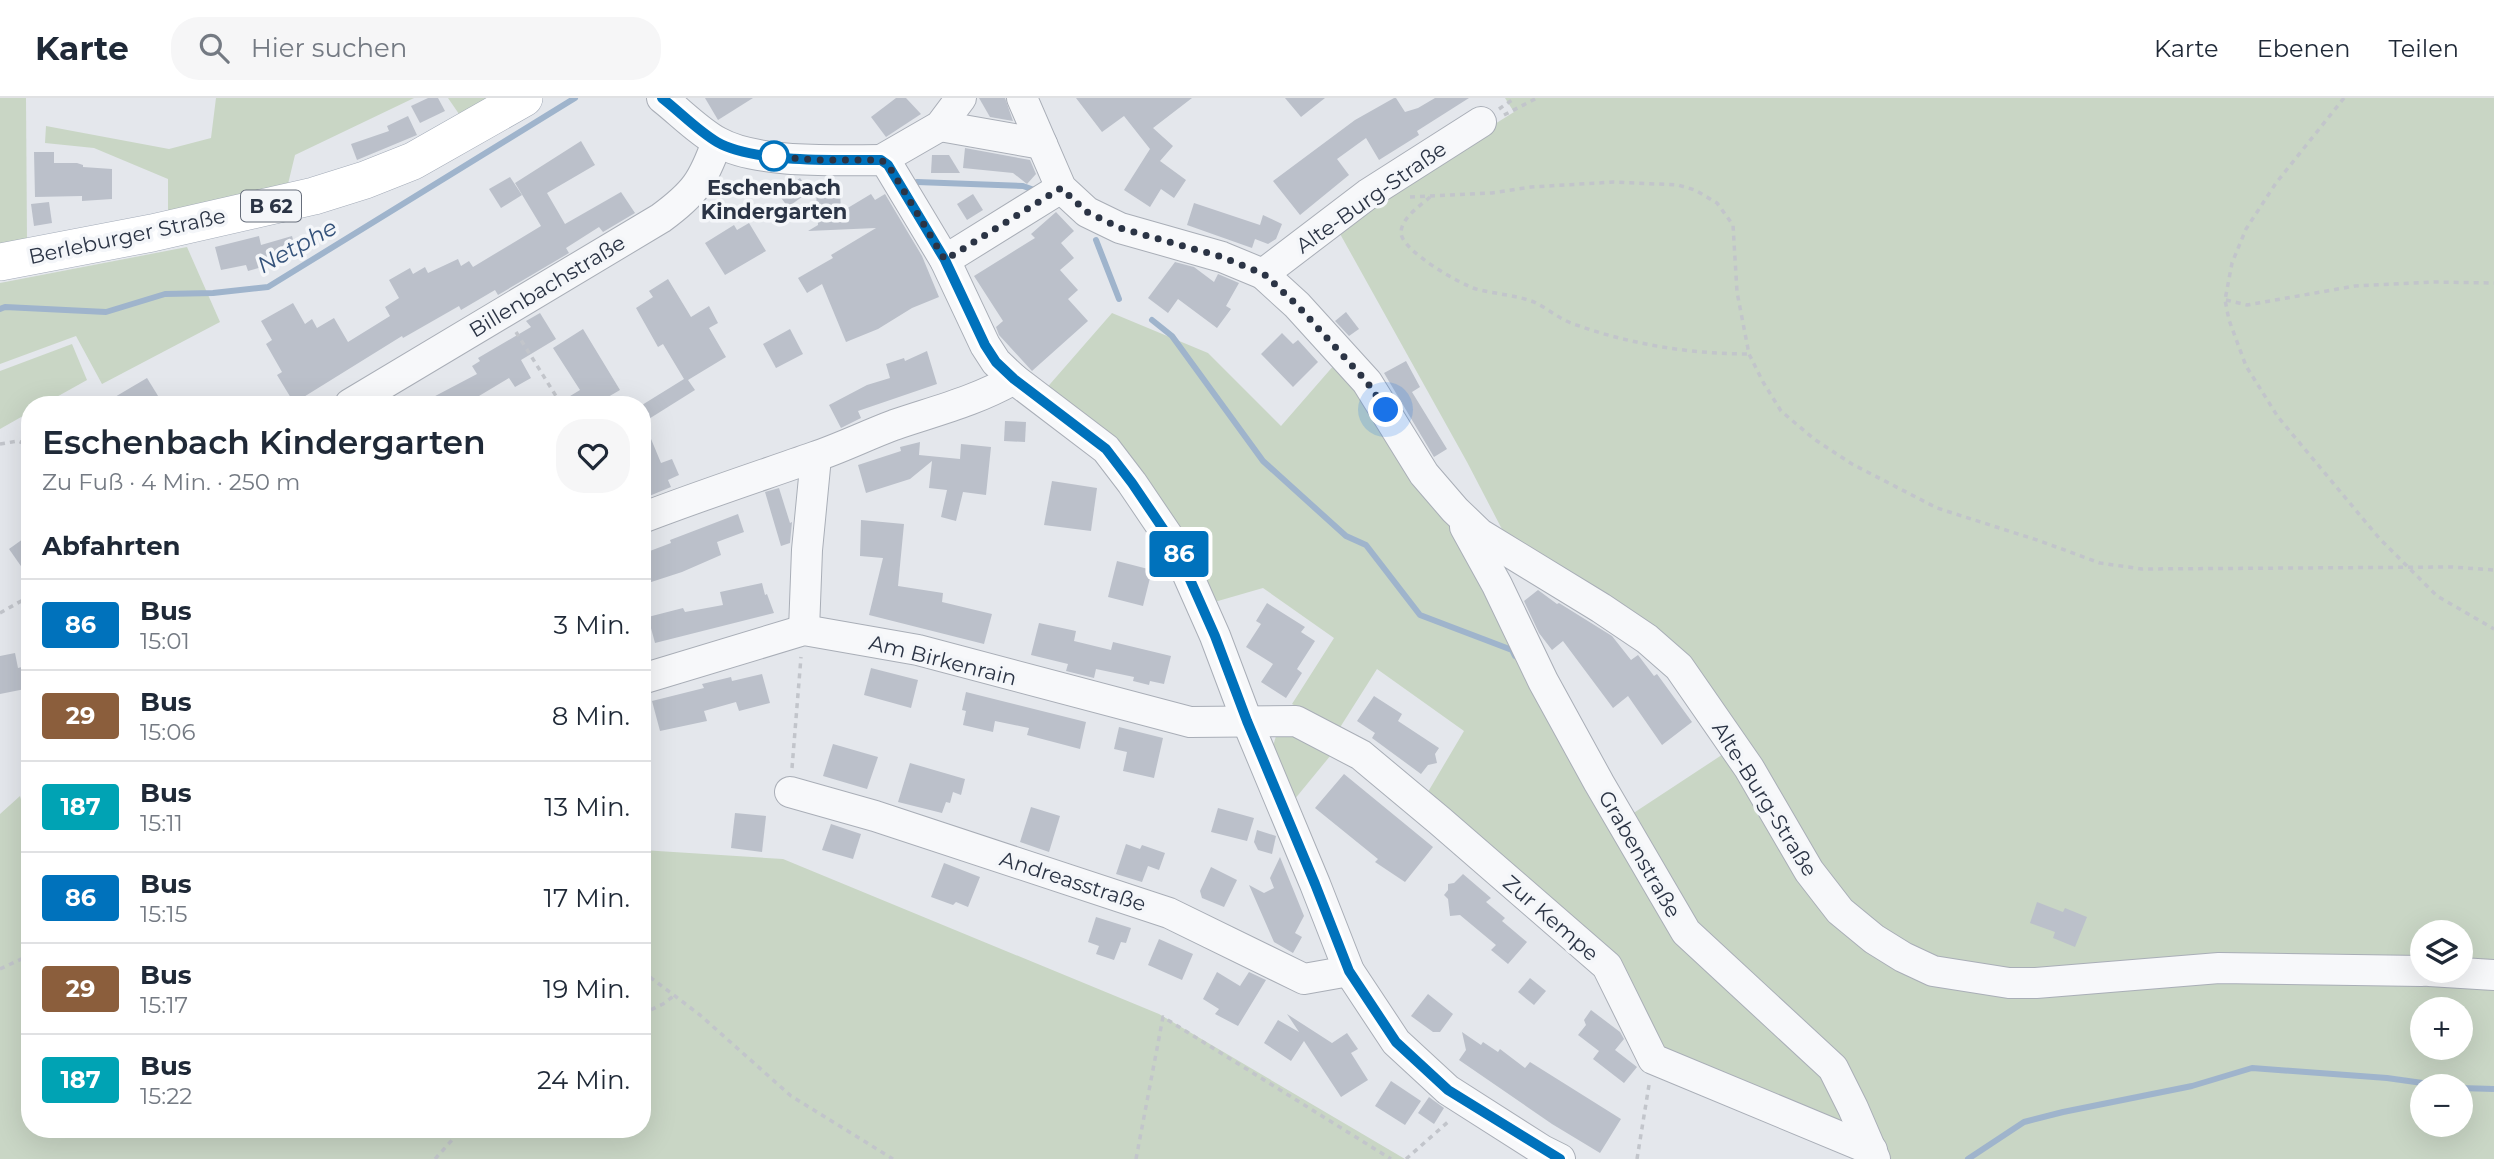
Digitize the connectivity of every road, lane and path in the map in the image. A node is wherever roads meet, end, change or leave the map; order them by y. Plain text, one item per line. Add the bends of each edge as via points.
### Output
1 (524, 98) edge
2 (662, 98) edge
3 (961, 98) edge
4 (1022, 98) edge
5 (1536, 98) edge
6 (2344, 98) edge
7 (1481, 122) joint
8 (940, 125) junction
9 (717, 142) junction
10 (1042, 144) junction
11 (881, 160) junction
12 (1061, 188) junction
13 (1432, 195) junction
14 (1401, 198) dead end
15 (945, 260) junction
16 (0, 262) edge
17 (1264, 274) junction
18 (2494, 283) edge
19 (2225, 300) junction
20 (504, 312) junction
21 (1749, 354) junction
22 (1014, 379) junction
23 (363, 396) edge
24 (556, 396) edge
25 (21, 442) edge
26 (0, 444) edge
27 (816, 457) junction
28 (1455, 510) junction
29 (651, 515) edge
30 (2410, 569) junction
31 (2494, 570) edge
32 (21, 601) edge
33 (0, 613) edge
34 (2494, 629) edge
35 (804, 630) junction
36 (651, 676) edge
37 (1247, 721) junction
38 (790, 792) joint
39 (21, 960) edge
40 (0, 969) edge
41 (1349, 971) junction
42 (2410, 971) edge
43 (2473, 974) edge
44 (2494, 975) edge
45 (651, 978) edge
46 (675, 995) junction
47 (651, 1010) edge
48 (1653, 1059) junction
49 (1469, 1103) junction
50 (454, 1138) edge
51 (1873, 1154) edge
52 (435, 1159) edge
53 (893, 1159) edge
54 (1136, 1159) edge
55 (1391, 1159) edge
56 (1406, 1159) edge
57 (1560, 1159) edge
58 (1637, 1159) edge

1 - 16 main road, Berleburger Straße / B 62 via 414,161 314,196
2 - 9 street
3 - 8 street
4 - 10 street, Alte-Burg-Straße
5 - 7 path
6 - 19 path via 2276,183 2246,229 2232,263
7 - 17 street, Alte-Burg-Straße via 1368,194
8 - 10 street
8 - 11 street
9 - 11 street via 750,153 802,159
9 - 20 street, Billenbachstraße via 706,172 685,200
10 - 12 street, Alte-Burg-Straße
11 - 15 street
12 - 15 street
12 - 17 street, Alte-Burg-Straße via 1087,212 1120,228
13 - 14 path
13 - 21 path via 1406,219 1402,238 1420,257 1460,283 1533,302 1567,322 1629,340 1708,354
13 - 21 path via 1614,182 1695,190 1717,204 1732,225 1737,292
15 - 22 street via 985,345
17 - 28 street, Alte-Burg-Straße via 1367,382 1424,474
18 - 19 path via 2355,286 2247,305
19 - 30 path via 2246,366 2278,417
20 - 23 street, Billenbachstraße
20 - 24 path
21 - 30 path via 1781,411 1852,464 1937,508 2101,563 2142,569
22 - 27 street via 962,404
22 - 37 street via 1106,449 1132,483 1176,548
25 - 26 path
27 - 29 street
27 - 35 street
28 - 42 street, Alte-Burg-Straße via 1480,534 1601,608 1679,667 1749,768 1809,871 1840,911 1903,957 1933,971 2009,983 2219,968
28 - 51 street, Grabenstraße via 1543,681 1686,932 1833,1068
30 - 31 path
30 - 34 path via 2437,596
32 - 33 path
35 - 36 street, Am Birkenrain
35 - 37 street, Am Birkenrain via 918,650 1190,722
35 - 38 path
37 - 41 street
37 - 48 street, Zur Kempe via 1296,721 1361,755 1431,813 1607,966
38 - 41 street, Andreasstraße via 1169,913 1304,978
39 - 40 path
41 - 49 street via 1396,1042
43 - 44 street
45 - 46 path
46 - 47 path
46 - 53 path via 791,1096
48 - 51 street
48 - 58 path
49 - 56 path
49 - 57 street
50 - 52 path
54 - 55 path via 1163,1017

